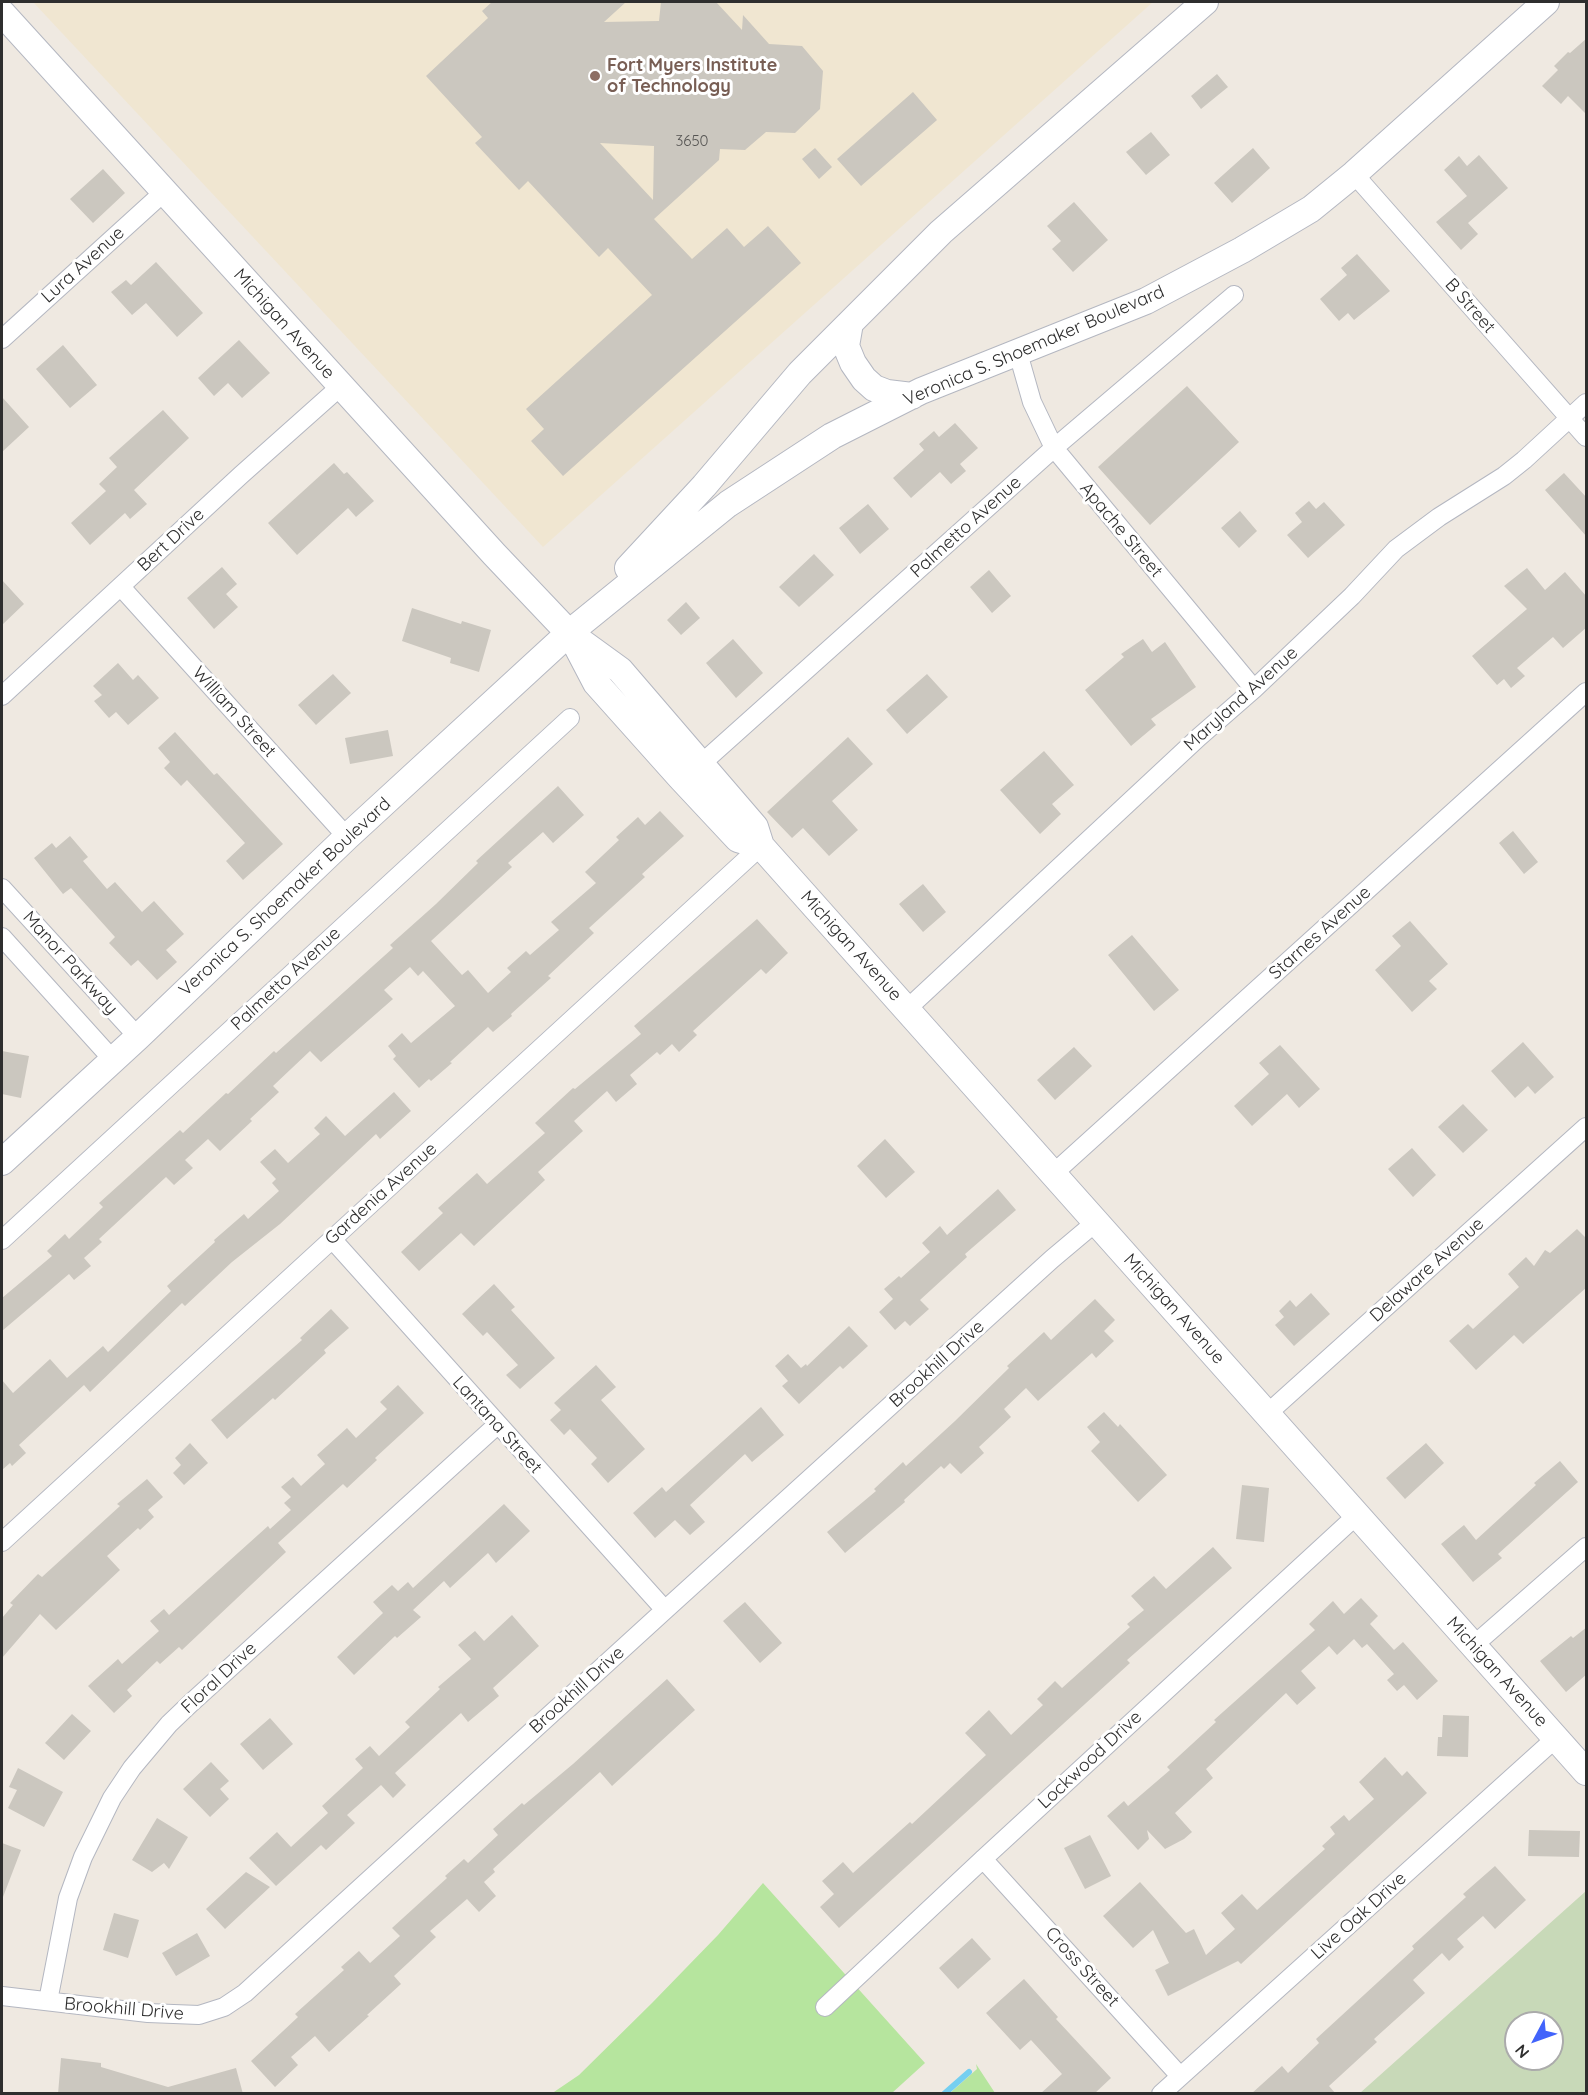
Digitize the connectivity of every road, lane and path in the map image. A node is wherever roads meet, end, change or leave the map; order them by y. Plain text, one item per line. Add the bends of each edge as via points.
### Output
1 (1205, 2) edge
2 (1546, 2) edge
3 (2, 13) edge
4 (1354, 174) junction
5 (164, 192) junction
6 (1234, 295) dead end
7 (850, 323) junction
8 (2, 339) edge
9 (1018, 354) junction
10 (341, 386) junction
11 (912, 396) junction
12 (1587, 403) edge
13 (1570, 418) junction
14 (1587, 437) edge
15 (1054, 448) junction
16 (121, 587) junction
17 (569, 633) junction
18 (1254, 689) junction
19 (1587, 692) edge
20 (2, 696) edge
21 (570, 718) dead end
22 (701, 764) junction
23 (347, 837) junction
24 (761, 846) junction
25 (2, 888) edge
26 (2, 937) edge
27 (907, 1009) junction
28 (138, 1037) junction
29 (113, 1060) junction
30 (1587, 1127) edge
31 (2, 1162) edge
32 (1054, 1173) junction
33 (1096, 1222) junction
34 (332, 1239) junction
35 (2, 1240) edge
36 (1268, 1413) junction
37 (497, 1425) junction
38 (1357, 1515) junction
39 (2, 1542) edge
40 (1587, 1547) edge
41 (665, 1610) junction
42 (1474, 1645) junction
43 (1556, 1738) junction
44 (1587, 1772) edge
45 (983, 1859) junction
46 (2, 1996) edge
47 (48, 2001) junction
48 (825, 2007) dead end
49 (1180, 2076) junction
50 (1161, 2094) edge

1 - 7 street, Veronica S. Shoemaker Boulevard via 941,232
2 - 4 street, Veronica S. Shoemaker Boulevard
3 - 5 street, Michigan Avenue
4 - 9 street, Veronica S. Shoemaker Boulevard via 1311,209 1166,291
4 - 13 street, B Street
5 - 8 street, Lura Avenue
5 - 10 street, Michigan Avenue
6 - 15 street, Palmetto Avenue
7 - 11 street via 846,346 864,379 886,393
7 - 17 street, Veronica S. Shoemaker Boulevard via 800,373 704,486
9 - 11 street, Veronica S. Shoemaker Boulevard
9 - 15 street, Apache Street via 1032,402
10 - 16 street, Bert Drive
10 - 17 street, Michigan Avenue
11 - 17 street, Veronica S. Shoemaker Boulevard via 832,436 728,504
12 - 13 street, Maryland Avenue
13 - 14 street, B Street
13 - 18 street, Maryland Avenue via 1504,476 1439,516 1396,549
15 - 18 street, Apache Street
15 - 22 street, Palmetto Avenue
16 - 20 street, Bert Drive
16 - 23 street, William Street
17 - 22 street, Michigan Avenue via 620,670
17 - 23 street, Veronica S. Shoemaker Boulevard
17 - 24 street, Michigan Avenue via 596,683 650,743 738,839
18 - 27 street, Maryland Avenue
19 - 32 street, Starnes Avenue
21 - 35 street, Palmetto Avenue
22 - 24 street, Michigan Avenue via 755,827
23 - 28 street, Veronica S. Shoemaker Boulevard
24 - 27 street, Michigan Avenue
24 - 34 street, Gardenia Avenue
25 - 28 street, Manor Parkway
26 - 29 street, Manor Parkway
27 - 32 street, Michigan Avenue
28 - 29 street, Veronica S. Shoemaker Boulevard
29 - 31 street, Veronica S. Shoemaker Boulevard
30 - 36 street, Delaware Avenue
32 - 33 street, Michigan Avenue
33 - 36 street, Michigan Avenue
33 - 41 street, Brookhill Drive
34 - 37 street, Lantana Street
34 - 39 street, Gardenia Avenue
36 - 38 street, Michigan Avenue
37 - 41 street, Lantana Street
37 - 47 street, Floral Drive via 191,1703 132,1768 112,1798 68,1898
38 - 42 street, Michigan Avenue
38 - 45 street, Lockwood Drive
40 - 42 street
41 - 47 street, Brookhill Drive via 254,1985 224,2007 199,2015
42 - 43 street, Michigan Avenue
43 - 44 street, Michigan Avenue
43 - 49 street, Live Oak Drive
45 - 48 street, Lockwood Drive
45 - 49 street, Cross Street
46 - 47 street, Brookhill Drive
49 - 50 street, Live Oak Drive

